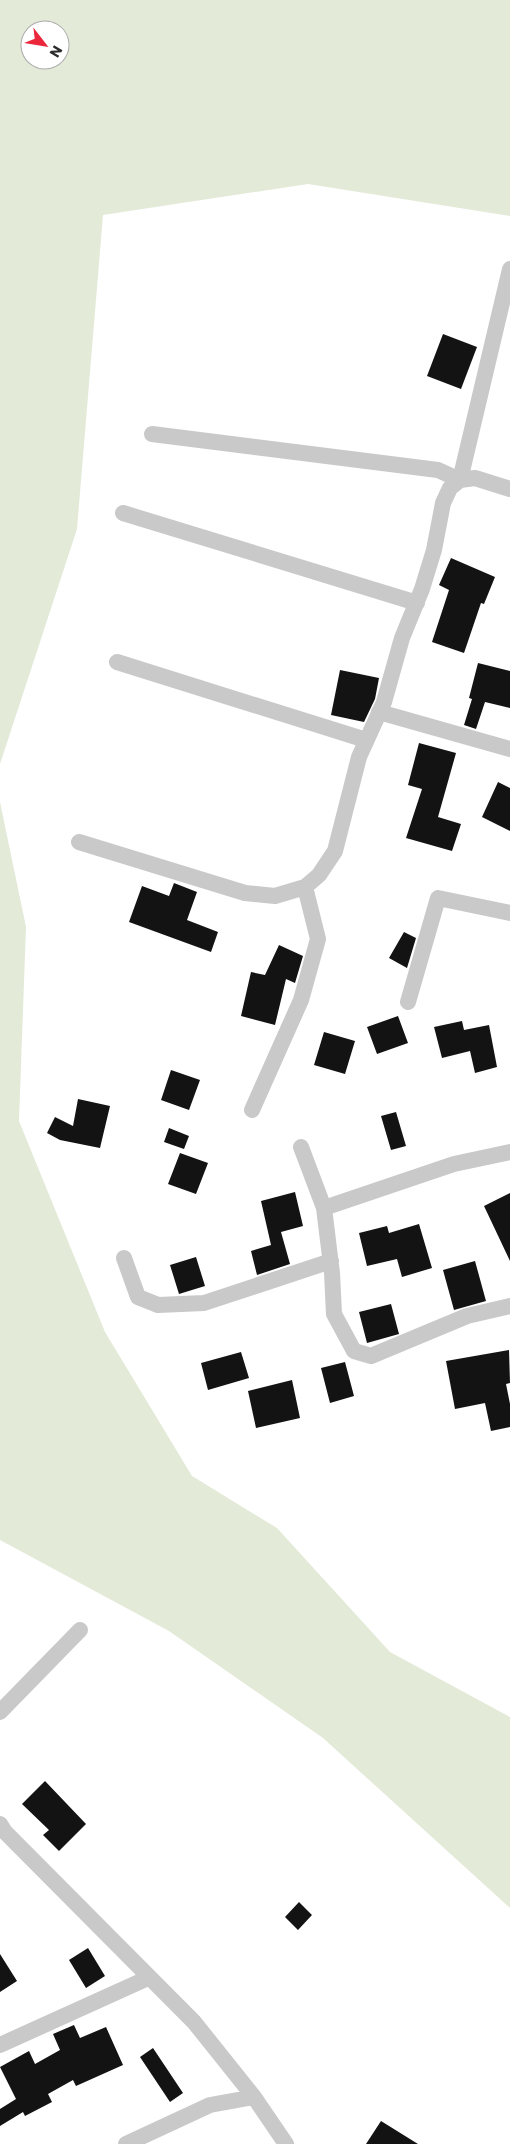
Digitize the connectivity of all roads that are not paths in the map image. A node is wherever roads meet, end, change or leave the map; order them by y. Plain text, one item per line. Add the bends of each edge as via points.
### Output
1 (510, 269) edge
2 (152, 434) dead end
3 (460, 480) junction
4 (510, 489) edge
5 (123, 513) dead end
6 (417, 603) junction
7 (117, 662) dead end
8 (379, 712) junction
9 (366, 740) junction
10 (510, 749) edge
11 (79, 842) dead end
12 (305, 887) junction
13 (510, 913) edge
14 (408, 1002) dead end
15 (252, 1110) dead end
16 (301, 1147) dead end
17 (510, 1152) edge
18 (324, 1208) junction
19 (124, 1258) dead end
20 (331, 1261) junction
21 (510, 1306) edge
22 (80, 1630) dead end
23 (0, 1712) edge
24 (0, 1824) edge
25 (148, 1978) junction
26 (0, 2044) edge
27 (254, 2097) junction
28 (126, 2144) edge
29 (286, 2144) edge

1 - 3 street
2 - 3 street via 438,470
3 - 4 street via 475,478
3 - 6 street via 450,488 443,503 434,550
5 - 6 street
6 - 8 street via 402,638
7 - 9 street
8 - 9 street
8 - 10 street
9 - 12 street via 335,851 319,875
11 - 12 street via 245,892 275,896
12 - 15 street via 318,939 301,1000
13 - 14 street via 438,898
16 - 18 street
17 - 18 street via 454,1164
18 - 20 street
19 - 20 street via 138,1297 158,1305 204,1303
20 - 21 street via 334,1314 354,1351 371,1356 467,1316
22 - 23 street
24 - 25 street
25 - 26 street
25 - 27 street via 194,2022
27 - 28 street via 210,2106
27 - 29 street

